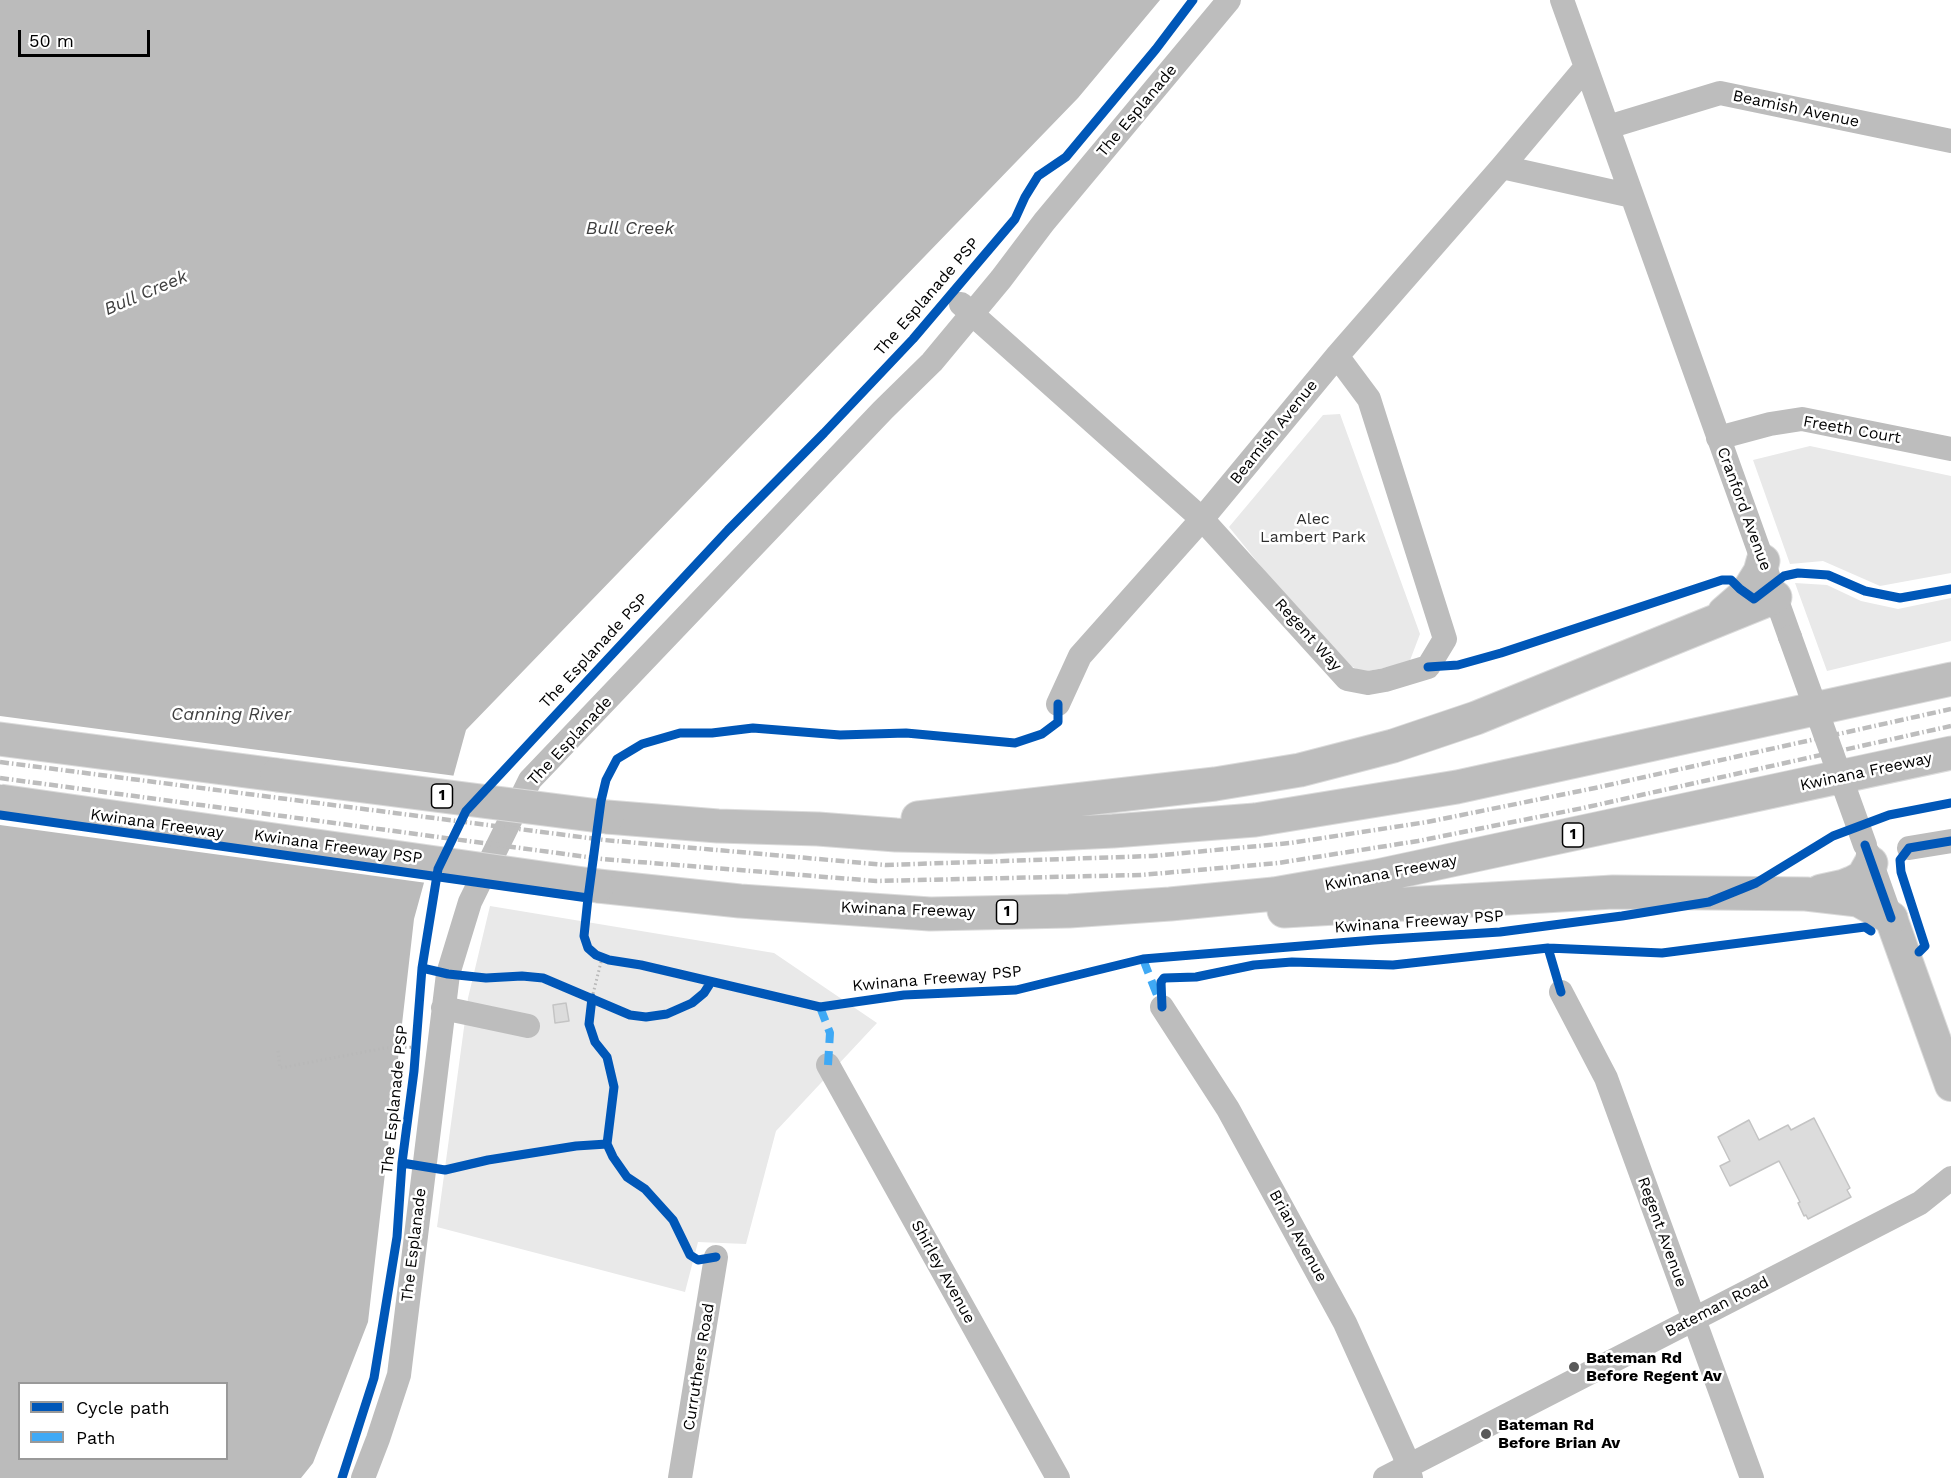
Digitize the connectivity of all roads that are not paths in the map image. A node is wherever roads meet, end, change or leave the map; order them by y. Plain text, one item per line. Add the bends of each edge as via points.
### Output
1 (1229, 0) edge
2 (1562, 0) edge
3 (1586, 67) junction
4 (1608, 127) junction
5 (1951, 141) edge
6 (1502, 167) junction
7 (1632, 196) junction
8 (966, 309) junction
9 (1337, 356) junction
10 (1718, 438) junction
11 (1951, 449) edge
12 (1202, 519) junction
13 (1763, 561) junction
14 (1775, 597) junction
15 (1711, 623) junction
16 (1951, 679) edge
17 (1058, 704) dead end
18 (0, 739) edge
19 (1951, 753) edge
20 (0, 801) edge
21 (818, 829) junction
22 (1951, 842) edge
23 (1909, 848) dead end
24 (1868, 854) junction
25 (608, 888) junction
26 (1806, 894) junction
27 (1891, 918) junction
28 (1561, 992) dead end
29 (1162, 1006) dead end
30 (443, 1008) junction
31 (528, 1026) dead end
32 (828, 1065) dead end
33 (1951, 1085) edge
34 (1951, 1178) edge
35 (1951, 1197) edge
36 (1920, 1203) junction
37 (716, 1257) dead end
38 (1694, 1319) junction
39 (1409, 1472) edge
40 (363, 1478) edge
41 (681, 1478) edge
42 (1058, 1478) edge
43 (1386, 1478) edge
44 (1752, 1478) edge

1 - 8 street, The Esplanade via 1044,222 993,269
2 - 3 street, Cranford Avenue
3 - 4 street, Cranford Avenue
3 - 6 street, Beamish Avenue
4 - 5 street, Beamish Avenue via 1720,93
4 - 7 street, Cranford Avenue
6 - 7 street
6 - 9 street, Beamish Avenue
7 - 10 street, Cranford Avenue
8 - 12 street, Regent Way
8 - 30 street, The Esplanade via 921,350 883,410 530,780 470,902 448,974
9 - 12 street, Beamish Avenue
9 - 12 street, Regent Way via 1369,399 1445,639 1428,667 1368,683 1347,679
10 - 11 street, Freeth Court via 1802,419
10 - 13 street, Cranford Avenue
12 - 17 street, Beamish Avenue via 1080,656
13 - 14 street, Cranford Avenue
13 - 15 highway via 1747,593
14 - 15 highway
14 - 24 street, Cranford Avenue, bridge
15 - 21 highway via 1476,718 1393,746 1300,770 1215,784
16 - 21 highway, 1 via 1457,787 1255,820 991,837
18 - 21 highway, 1, bridge via 607,817
19 - 25 highway, Kwinana Freeway / 1 via 1468,858 1274,894 1069,911 930,914
20 - 25 highway, Kwinana Freeway / 1, bridge
22 - 23 street
24 - 26 highway via 1863,877 1844,886
24 - 27 street, Cranford Avenue
25 - 26 highway via 857,924 995,929 1613,892
26 - 27 highway via 1858,900
27 - 33 main road, Cranford Avenue
28 - 38 street, Regent Avenue via 1606,1078
29 - 39 street, Brian Avenue via 1228,1110 1345,1323
30 - 31 street
30 - 40 street, The Esplanade via 399,1375
32 - 42 street, Shirley Avenue
34 - 36 street, Bateman Road
35 - 36 street, Bateman Road
36 - 38 street, Bateman Road
37 - 41 street, Curruthers Road
38 - 39 street, Bateman Road
38 - 44 street, Regent Avenue
39 - 43 street, Bateman Road

